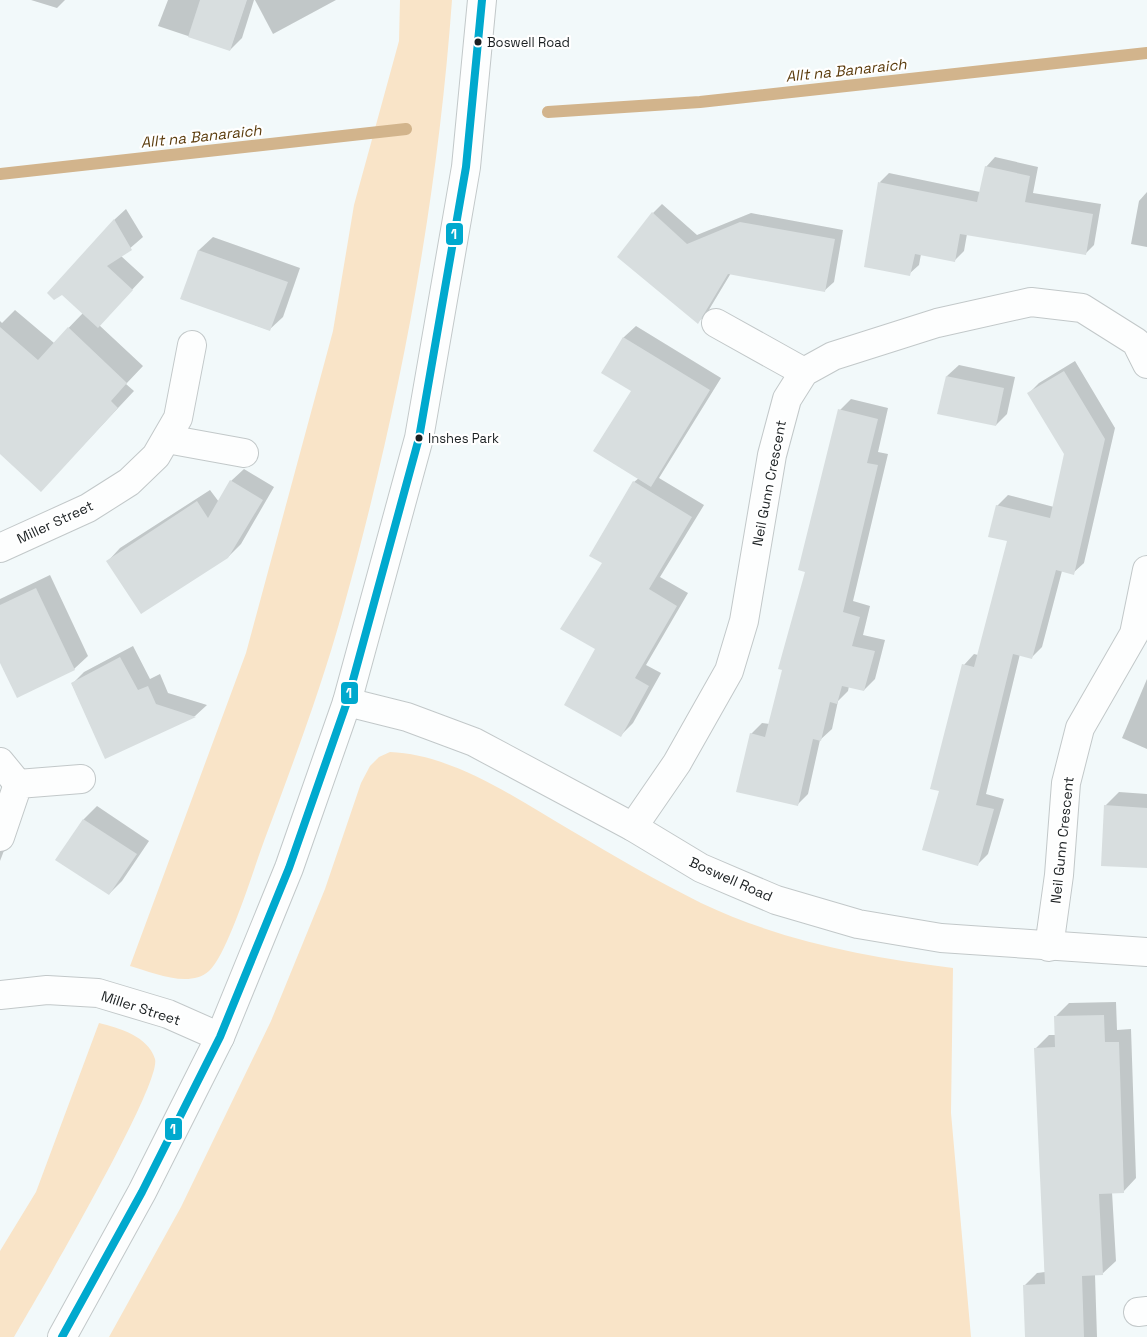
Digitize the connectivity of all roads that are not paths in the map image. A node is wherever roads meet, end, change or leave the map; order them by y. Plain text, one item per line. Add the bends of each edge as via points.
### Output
1 (482, 0) edge
2 (716, 323) dead end
3 (192, 345) dead end
4 (1143, 347) edge
5 (804, 372) junction
6 (166, 439) junction
7 (244, 453) dead end
8 (0, 548) edge
9 (1147, 570) edge
10 (347, 702) junction
11 (0, 762) edge
12 (81, 779) dead end
13 (18, 784) junction
14 (633, 827) junction
15 (0, 837) edge
16 (1049, 947) junction
17 (1147, 952) edge
18 (0, 995) edge
19 (220, 1037) junction
20 (62, 1337) edge

1 - 10 street via 466,167 419,438
2 - 5 street
3 - 6 street, Miller Street via 178,418
4 - 5 street, Neil Gunn Crescent via 1082,308 1031,302 937,323 834,356
5 - 14 street, Neil Gunn Crescent via 787,399 772,455 744,622 728,671 677,763
6 - 7 street
6 - 8 street, Miller Street via 156,456 129,482 79,514
9 - 16 street, Neil Gunn Crescent via 1134,634 1080,728 1066,783 1059,875
10 - 14 street, Boswell Road via 407,718 474,742
10 - 19 street via 289,868
11 - 13 street
12 - 13 street
13 - 15 street
14 - 16 street, Boswell Road via 710,872 776,900 858,924 942,938
16 - 17 street, Boswell Road
18 - 19 street, Miller Street via 48,990 98,993 168,1014
19 - 20 street via 142,1192

